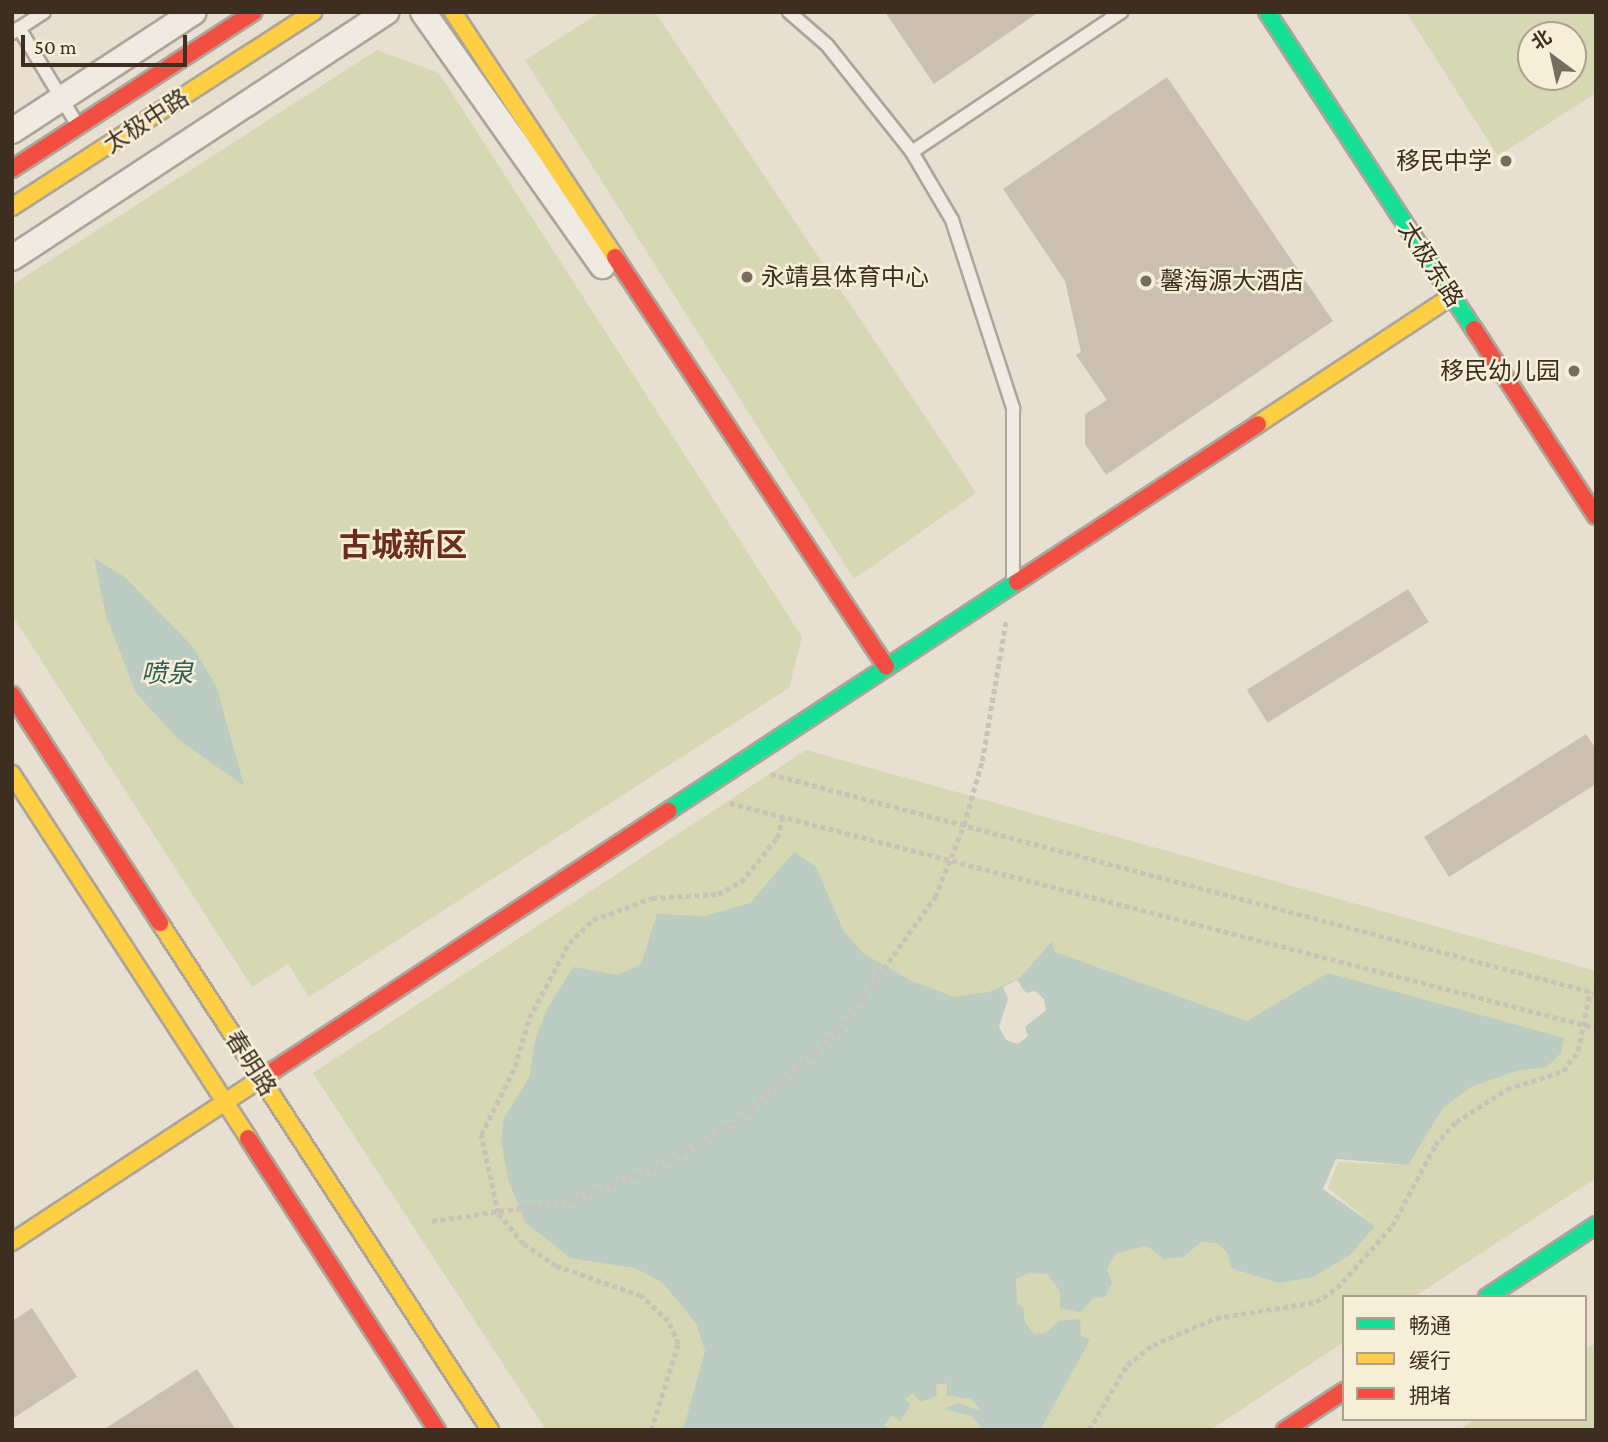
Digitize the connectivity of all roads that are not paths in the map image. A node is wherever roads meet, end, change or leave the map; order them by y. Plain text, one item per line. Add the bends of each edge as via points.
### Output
1 (44, 12) edge
2 (194, 12) edge
3 (254, 12) edge
4 (314, 12) edge
5 (387, 12) edge
6 (423, 12) edge
7 (453, 12) edge
8 (789, 12) edge
9 (1121, 12) edge
10 (1267, 12) edge
11 (16, 31) edge
12 (62, 99) junction
13 (78, 126) junction
14 (12, 131) edge
15 (912, 152) junction
16 (12, 169) edge
17 (12, 207) edge
18 (12, 258) edge
19 (1452, 296) junction
20 (1596, 516) edge
21 (1013, 582) junction
22 (886, 667) junction
23 (12, 695) edge
24 (12, 774) edge
25 (263, 1080) junction
26 (227, 1104) junction
27 (1596, 1225) edge
28 (12, 1242) edge
29 (1490, 1295) edge
30 (1342, 1392) edge
31 (437, 1430) edge
32 (491, 1430) edge
33 (1285, 1430) edge

1 - 11 lane
2 - 12 street
3 - 13 street, 太极中路
4 - 17 street, 太极中路
5 - 18 street
6 - 22 street
7 - 22 street
8 - 15 lane via 827,45
9 - 15 lane
10 - 19 street, 太极东路
11 - 12 lane
12 - 13 lane
12 - 14 street
13 - 16 street, 太极中路
15 - 21 lane via 953,220 1013,408
19 - 20 street, 太极东路
19 - 21 street
21 - 22 street
22 - 25 street
23 - 25 street, 春明路
24 - 26 street, 春明路
25 - 26 street
25 - 32 street, 春明路
26 - 28 street
26 - 31 street, 春明路
27 - 29 street
30 - 33 street

